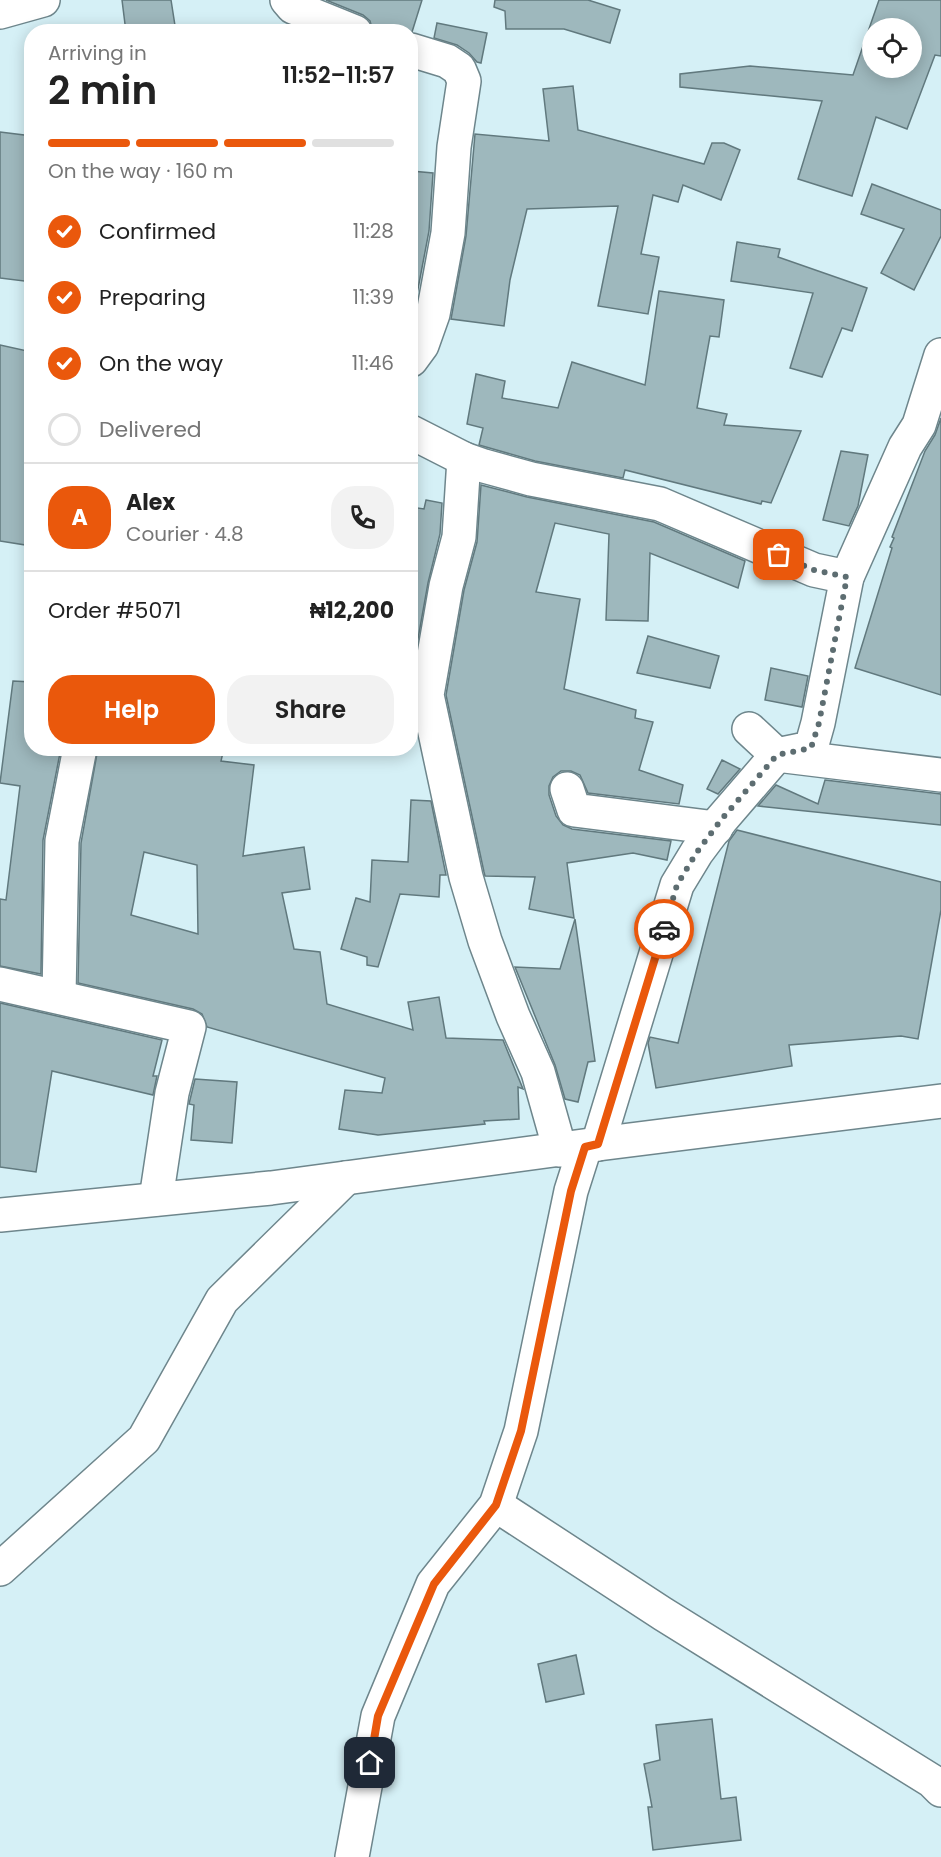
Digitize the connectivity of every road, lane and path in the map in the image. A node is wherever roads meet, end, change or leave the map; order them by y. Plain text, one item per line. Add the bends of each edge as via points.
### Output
1 (44, 0) edge
2 (287, 0) edge
3 (0, 12) edge
4 (335, 24) edge
5 (418, 52) edge
6 (418, 350) edge
7 (941, 356) edge
8 (930, 428) edge
9 (418, 436) edge
10 (464, 459) junction
11 (847, 577) junction
12 (419, 694) edge
13 (749, 729) dead end
14 (777, 755) junction
15 (78, 756) edge
16 (941, 775) edge
17 (567, 789) dead end
18 (716, 828) junction
19 (0, 984) edge
20 (59, 996) junction
21 (941, 1101) edge
22 (581, 1147) junction
23 (346, 1179) junction
24 (156, 1199) junction
25 (0, 1215) edge
26 (496, 1505) junction
27 (0, 1569) edge
28 (941, 1790) edge
29 (352, 1857) edge

1 - 3 street
2 - 4 street via 293,7
5 - 6 street via 447,61 459,69 464,81 454,147 448,233 433,314
7 - 8 street
8 - 11 street via 905,447
9 - 10 street
10 - 11 street via 531,479 660,504 814,570
10 - 12 street via 459,537
11 - 14 street via 811,748
12 - 22 street via 485,941 538,1072
13 - 14 street
14 - 16 street
14 - 18 street
15 - 20 street via 62,841
17 - 18 street via 574,810
18 - 22 street via 677,885
19 - 20 street
20 - 24 street via 189,1027 172,1093
21 - 22 street
22 - 23 street
22 - 26 street via 521,1431
23 - 24 street
23 - 27 street via 222,1300 144,1439
24 - 25 street
26 - 28 street
26 - 29 street via 434,1584 378,1716

